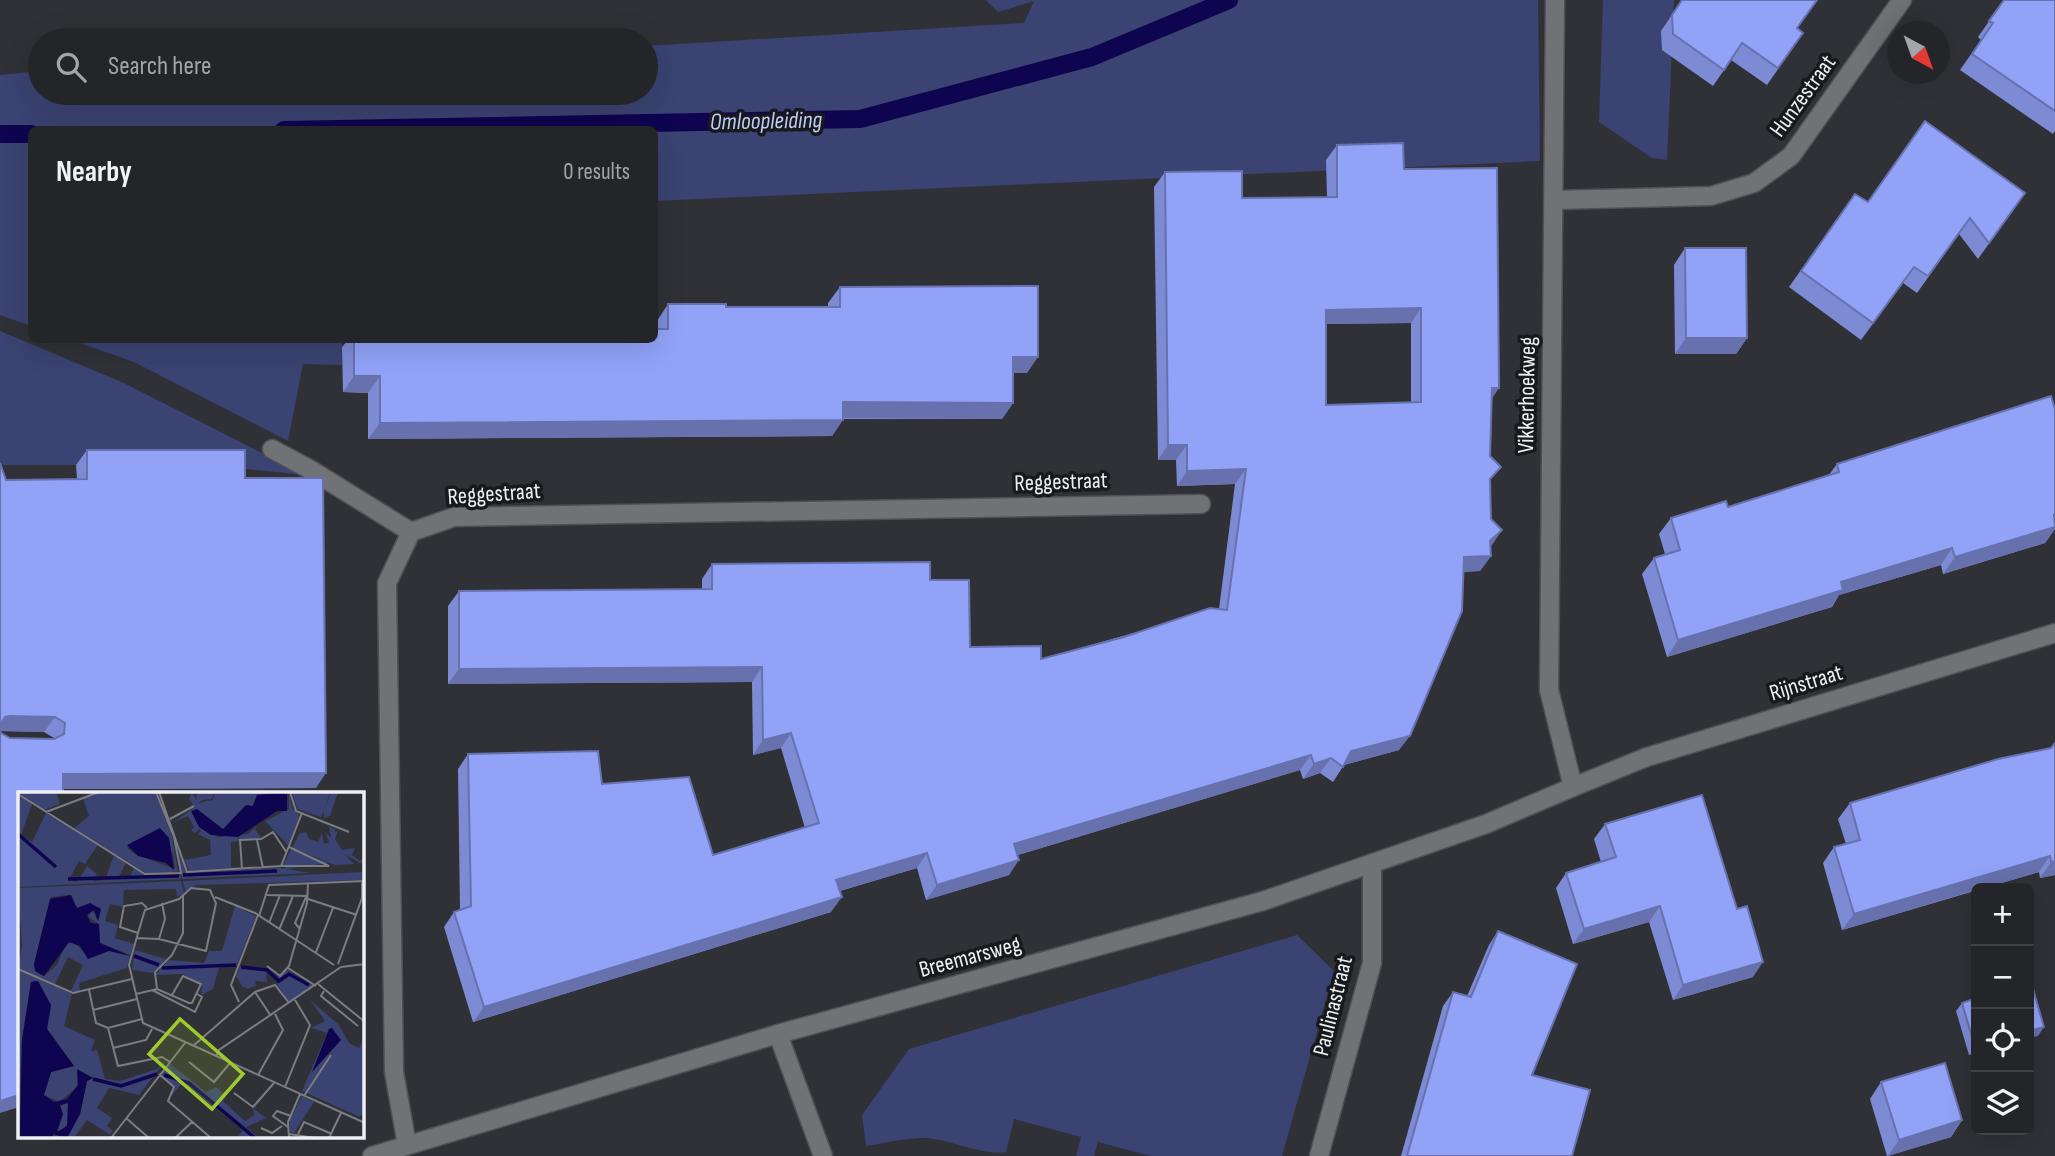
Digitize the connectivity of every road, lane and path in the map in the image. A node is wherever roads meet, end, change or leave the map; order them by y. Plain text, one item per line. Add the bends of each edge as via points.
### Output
1 (1555, 0) edge
2 (1902, 0) edge
3 (1554, 200) junction
4 (272, 449) dead end
5 (1201, 504) dead end
6 (411, 532) junction
7 (2055, 632) edge
8 (1573, 787) junction
9 (1372, 864) junction
10 (778, 1034) junction
11 (407, 1145) junction
12 (372, 1156) edge
13 (823, 1156) edge
14 (1319, 1156) edge

1 - 3 street, Vikkerhoekweg
2 - 3 street, Hunzestraat via 1791,156 1754,183 1711,196
3 - 8 street, Vikkerhoekweg via 1549,690
4 - 6 street
5 - 6 street, Reggestraat via 454,517
6 - 11 street via 387,583 394,1072
7 - 8 street, Rijnstraat via 1647,757
8 - 9 street, Breemarsweg
9 - 10 street, Breemarsweg via 1263,901
9 - 14 street, Paulinastraat via 1372,963
10 - 11 street, Breemarsweg
10 - 13 street
11 - 12 street, Breemarsweg

